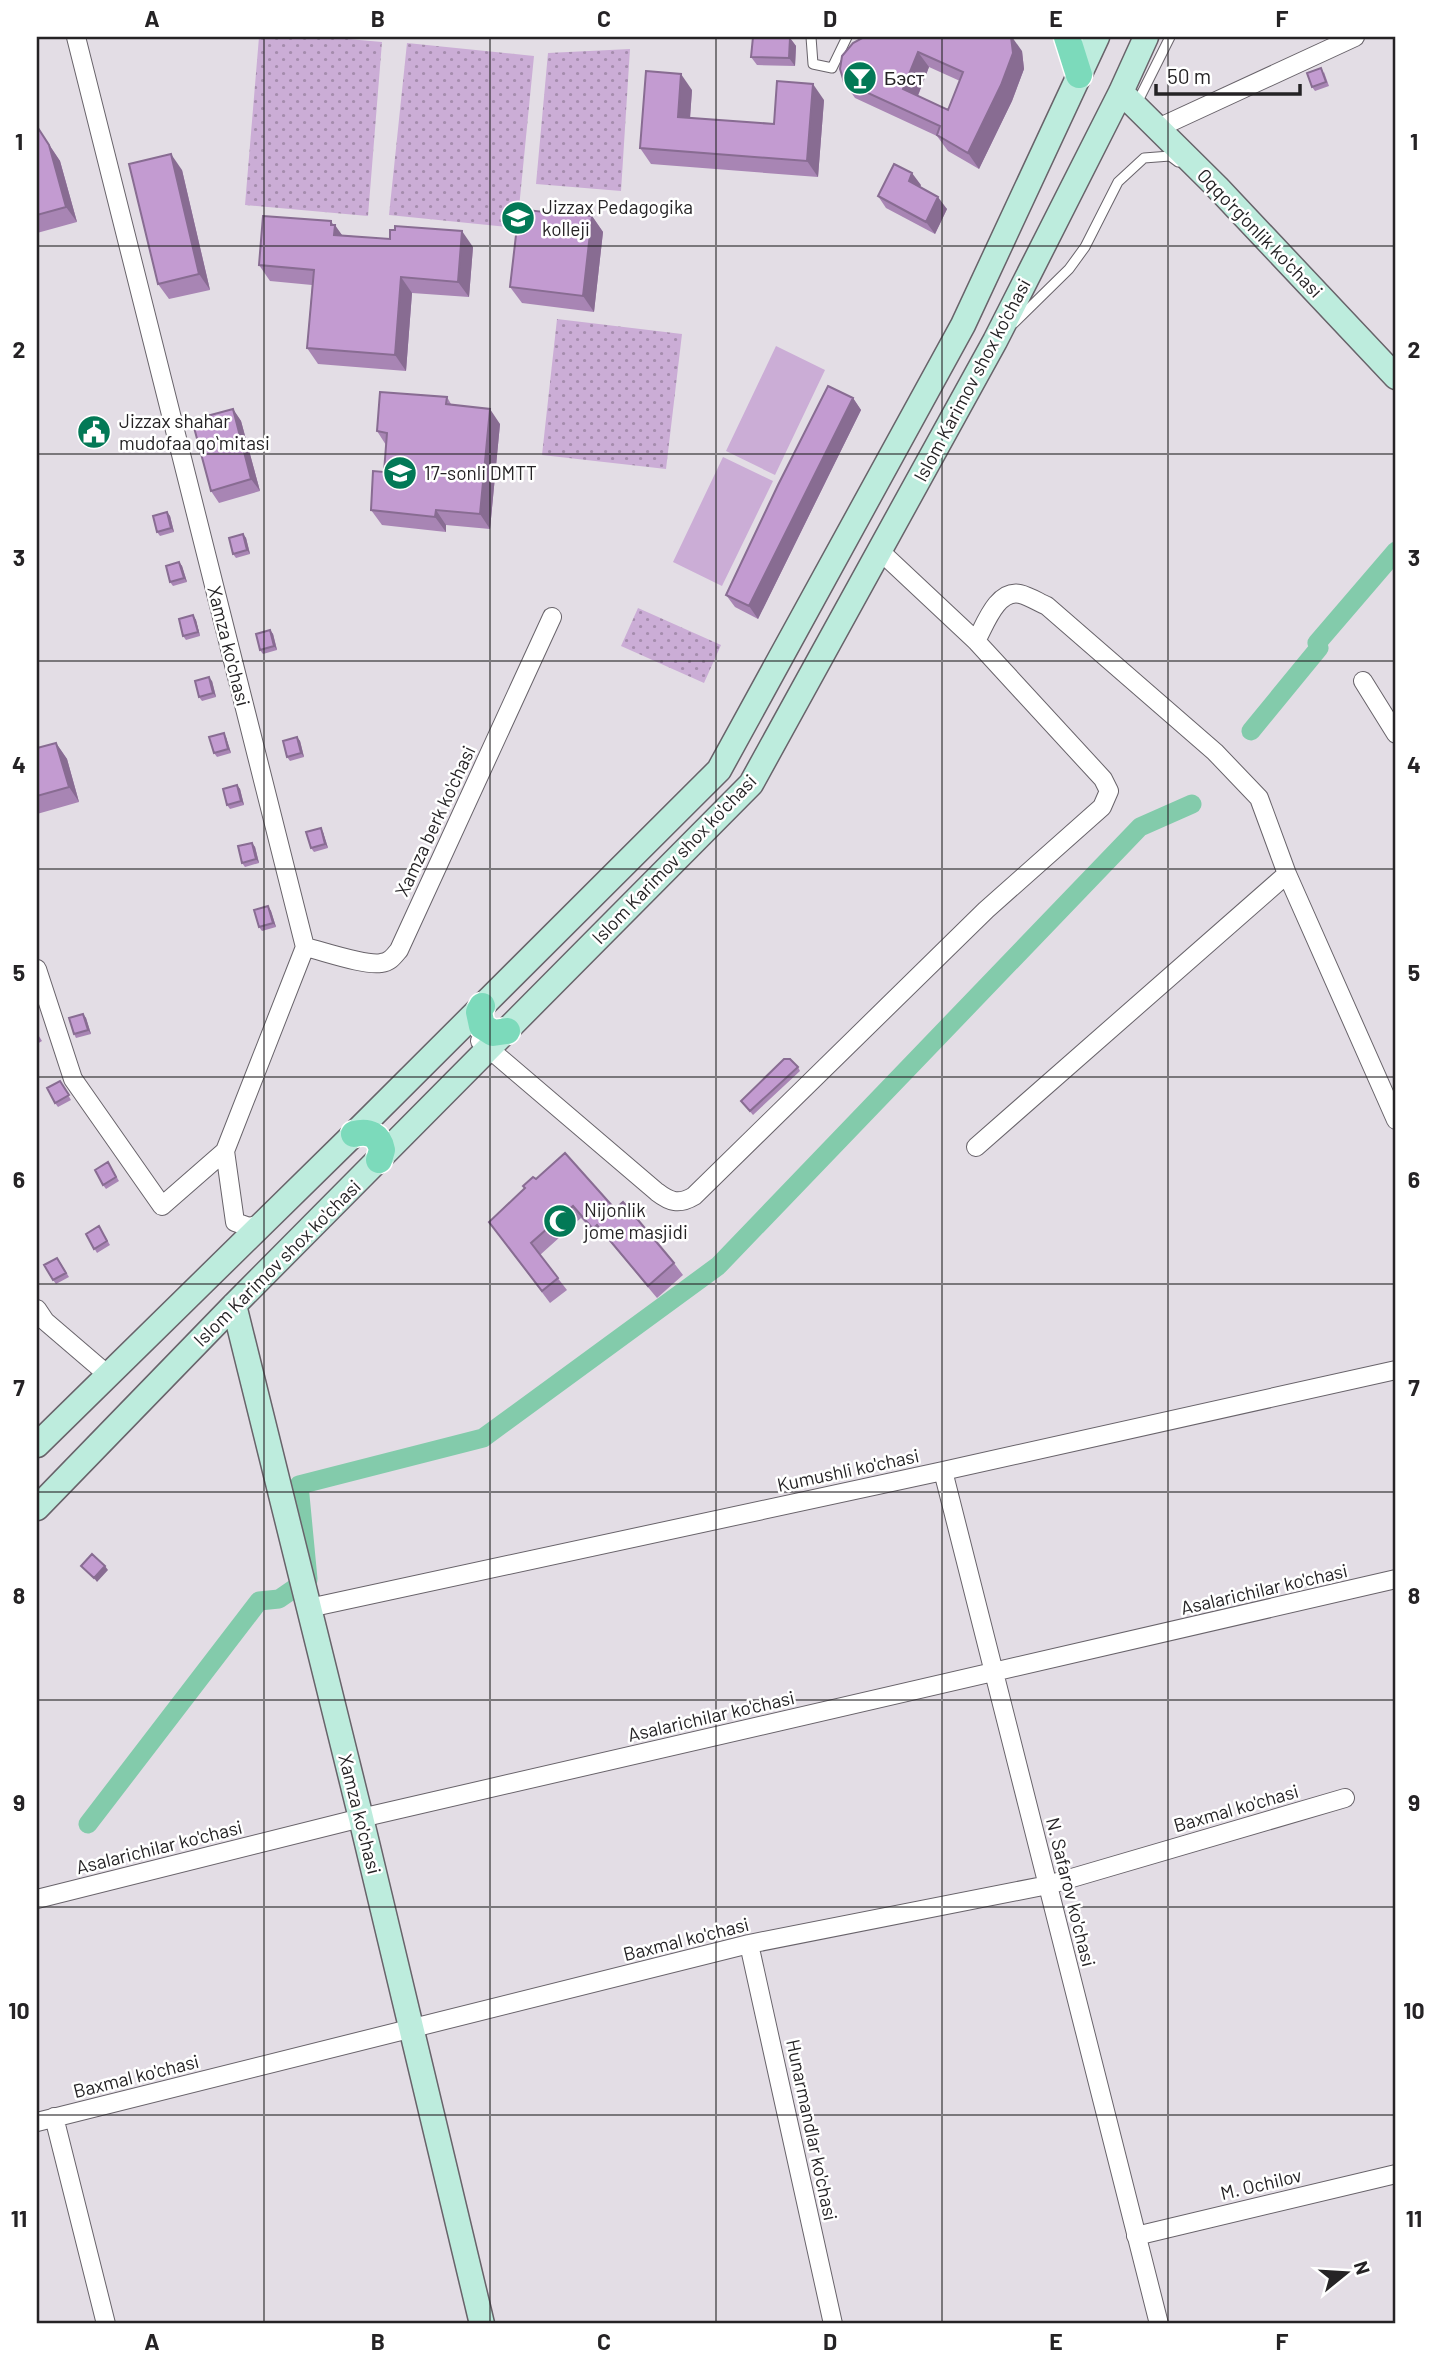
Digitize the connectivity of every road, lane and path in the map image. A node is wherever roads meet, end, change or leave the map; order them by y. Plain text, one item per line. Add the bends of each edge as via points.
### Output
1 (76, 37) edge
2 (811, 37) edge
3 (847, 37) edge
4 (1067, 37) edge
5 (1097, 37) edge
6 (1146, 37) edge
7 (1170, 37) edge
8 (1355, 37) edge
9 (1079, 75) junction
10 (1128, 99) junction
11 (1158, 128) junction
12 (1217, 187) junction
13 (995, 341) junction
14 (1396, 377) edge
15 (880, 551) junction
16 (552, 617) dead end
17 (976, 641) junction
18 (1363, 681) dead end
19 (1396, 734) edge
20 (1287, 874) junction
21 (305, 947) junction
22 (37, 969) edge
23 (42, 1000) edge
24 (473, 1014) junction
25 (507, 1031) junction
26 (488, 1050) junction
27 (1396, 1120) edge
28 (354, 1134) junction
29 (976, 1147) dead end
30 (225, 1151) junction
31 (379, 1160) junction
32 (261, 1224) junction
33 (234, 1306) junction
34 (37, 1309) edge
35 (1396, 1370) edge
36 (108, 1375) junction
37 (37, 1446) edge
38 (943, 1471) junction
39 (37, 1508) edge
40 (1396, 1579) edge
41 (305, 1591) junction
42 (994, 1673) junction
43 (1345, 1798) dead end
44 (361, 1818) junction
45 (1048, 1885) junction
46 (37, 1899) edge
47 (749, 1944) junction
48 (412, 2028) junction
49 (46, 2120) edge
50 (1396, 2174) edge
51 (1136, 2236) junction
52 (106, 2324) edge
53 (482, 2324) edge
54 (833, 2324) edge
55 (1159, 2324) edge

1 - 21 street, Xamza ko'chasi
2 - 3 lane via 813,64 832,68
4 - 9 main road
5 - 9 main road, Islom Karimov shox ko'chasi
6 - 10 main road, Islom Karimov shox ko'chasi
7 - 10 lane
8 - 11 street
9 - 24 main road, Islom Karimov shox ko'chasi via 963,325 719,771
10 - 11 main road, Oqqo'rg'onlik ko'chasi
10 - 13 main road, Islom Karimov shox ko'chasi
11 - 12 main road, Oqqo'rg'onlik ko'chasi
12 - 13 lane via 1170,156 1144,158 1118,181 1069,270
12 - 14 main road, Oqqo'rg'onlik ko'chasi
13 - 15 main road, Islom Karimov shox ko'chasi
15 - 17 street
15 - 25 main road, Islom Karimov shox ko'chasi via 751,784
16 - 21 street, Xamza berk ko'chasi via 399,950 391,959 371,963
17 - 20 street via 1000,599 1009,594 1019,593 1047,607 1215,752 1259,798
17 - 26 street via 1107,785 1107,799 986,910 694,1196 678,1203 667,1200
18 - 19 street
20 - 27 street
20 - 29 street
21 - 30 street
22 - 23 street
23 - 30 street via 73,1079 162,1206
24 - 25 main road via 479,1012 482,1026 493,1033
24 - 26 street
24 - 28 main road, Islom Karimov shox ko'chasi
25 - 26 main road, Islom Karimov shox ko'chasi
26 - 31 main road, Islom Karimov shox ko'chasi
28 - 31 main road via 376,1137 382,1150
28 - 32 main road, Islom Karimov shox ko'chasi
30 - 32 street via 235,1222 249,1227
31 - 33 main road, Islom Karimov shox ko'chasi
32 - 36 main road, Islom Karimov shox ko'chasi
33 - 39 main road, Islom Karimov shox ko'chasi
33 - 41 main road, Xamza ko'chasi
34 - 36 street
35 - 38 street, Kumushli ko'chasi
36 - 37 main road, Islom Karimov shox ko'chasi
38 - 41 street, Kumushli ko'chasi
38 - 42 street, N. Safarov ko'chasi
40 - 42 street, Asalarichilar ko'chasi
41 - 44 main road, Xamza ko'chasi
42 - 44 street, Asalarichilar ko'chasi
42 - 45 street, N. Safarov ko'chasi
43 - 45 street, Baxmal ko'chasi
44 - 46 street, Asalarichilar ko'chasi
44 - 48 main road, Xamza ko'chasi
45 - 47 street, Baxmal ko'chasi
45 - 51 street, N. Safarov ko'chasi
47 - 48 street, Baxmal ko'chasi
47 - 54 street, Hunarmandlar ko'chasi
48 - 49 street, Baxmal ko'chasi
48 - 53 main road, Xamza ko'chasi
49 - 52 street
50 - 51 street, M. Ochilov
51 - 55 street, N. Safarov ko'chasi

